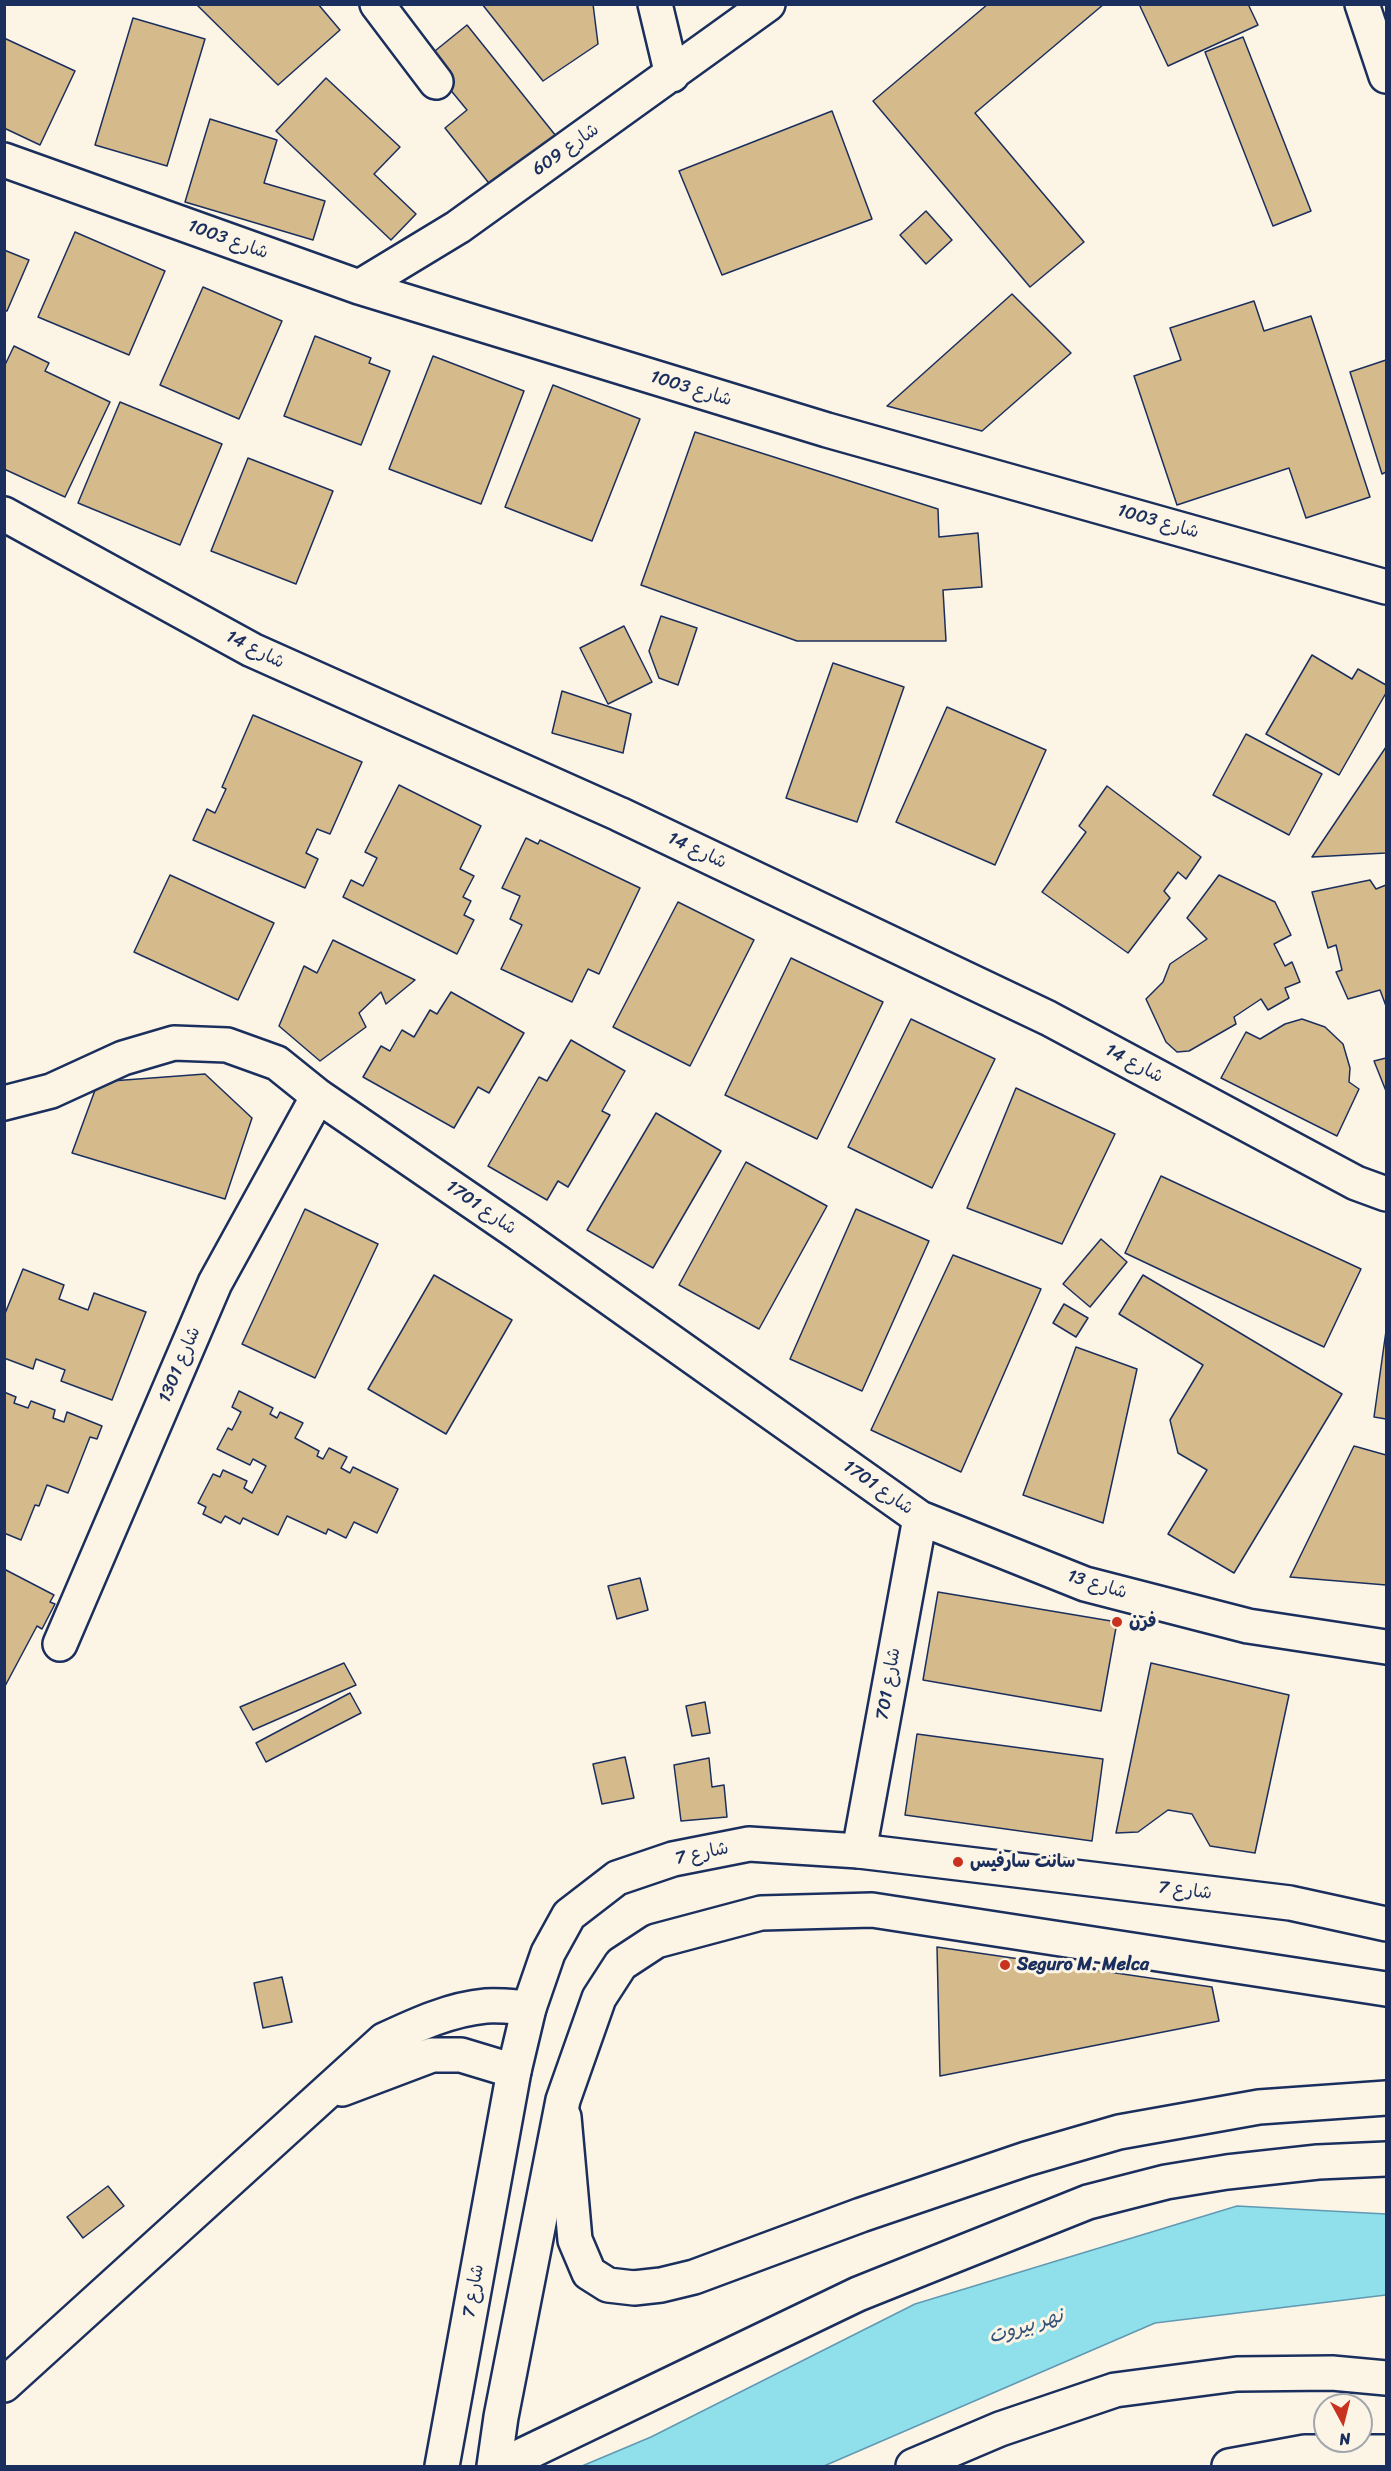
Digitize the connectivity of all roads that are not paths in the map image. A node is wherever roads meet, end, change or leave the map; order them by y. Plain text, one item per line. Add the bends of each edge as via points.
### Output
1 (377, 4) edge
2 (655, 4) edge
3 (768, 4) edge
4 (1362, 4) edge
5 (672, 75) junction
6 (1386, 76) edge
7 (436, 82) dead end
8 (4, 160) edge
9 (359, 287) junction
10 (4, 514) edge
11 (1386, 586) edge
12 (318, 1096) junction
13 (4, 1102) edge
14 (1386, 1194) edge
15 (920, 1518) junction
16 (60, 1644) dead end
17 (1386, 1647) edge
18 (859, 1851) junction
19 (1386, 1924) edge
20 (1386, 1989) edge
21 (529, 2008) junction
22 (514, 2071) junction
23 (324, 2097) junction
24 (1386, 2098) edge
25 (563, 2100) junction
26 (1386, 2159) edge
27 (1386, 2378) edge
28 (4, 2385) edge
29 (1386, 2452) edge
30 (444, 2453) edge
31 (494, 2466) edge
32 (500, 2466) edge
33 (913, 2466) edge
34 (1229, 2466) edge

1 - 7 street
2 - 5 street
3 - 5 street, شارع 609
4 - 6 street
5 - 9 street, شارع 609 via 458,227
8 - 9 street, شارع 1003
9 - 11 street, شارع 1003 via 827,430
10 - 14 street, شارع 14 via 252,650 619,814 1048,1018 1356,1183
12 - 13 street, شارع 1701 via 277,1063 227,1045 174,1043 123,1058 51,1091
12 - 15 street, شارع 1701
12 - 16 street, شارع 1301 via 215,1284
15 - 17 street, شارع 13 via 1085,1584 1248,1626
15 - 18 street, شارع 701
18 - 19 street, شارع 7 via 1290,1904
18 - 21 street, شارع 7 via 749,1844 673,1859 617,1878 569,1915 548,1953
20 - 25 street via 872,1910 761,1913 656,1941 621,1964 599,1998
21 - 22 street, شارع 7
21 - 23 street via 486,2006 415,2025 384,2040
22 - 23 street via 461,2055 432,2055
22 - 30 street, شارع 7
23 - 28 street
24 - 25 street via 1259,2107 1119,2132 872,2211 694,2277 634,2288 608,2285 589,2273 574,2240
25 - 31 street
26 - 32 street via 1227,2172 1166,2182 1088,2202 858,2294
27 - 33 street via 1332,2373 1237,2374 1115,2391 1000,2429
29 - 34 street via 1305,2452

